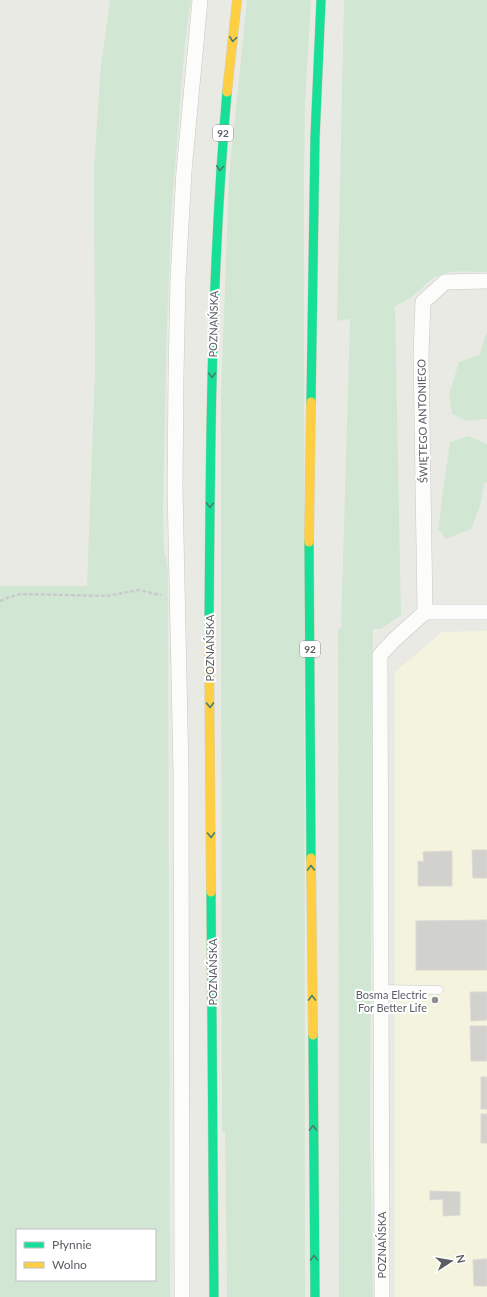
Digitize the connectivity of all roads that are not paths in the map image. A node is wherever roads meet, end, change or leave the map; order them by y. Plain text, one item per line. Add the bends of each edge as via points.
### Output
1 (200, 0) edge
2 (237, 0) edge
3 (321, 0) edge
4 (487, 281) edge
5 (424, 612) junction
6 (487, 612) edge
7 (381, 989) junction
8 (439, 990) dead end
9 (182, 1297) edge
10 (214, 1297) edge
11 (315, 1297) edge
12 (382, 1297) edge

1 - 9 street via 184,171 178,279 175,488 181,780
2 -> 10 main road, POZNAŃSKA / 92 via 220,168 212,403 209,647
11 -> 3 main road, 92 via 309,578 315,138
4 - 5 street, ŚWIĘTEGO ANTONIEGO via 445,282 423,302 421,361
5 - 6 street
5 - 7 street, POZNAŃSKA via 380,655
7 - 8 lane
7 - 12 street, POZNAŃSKA

